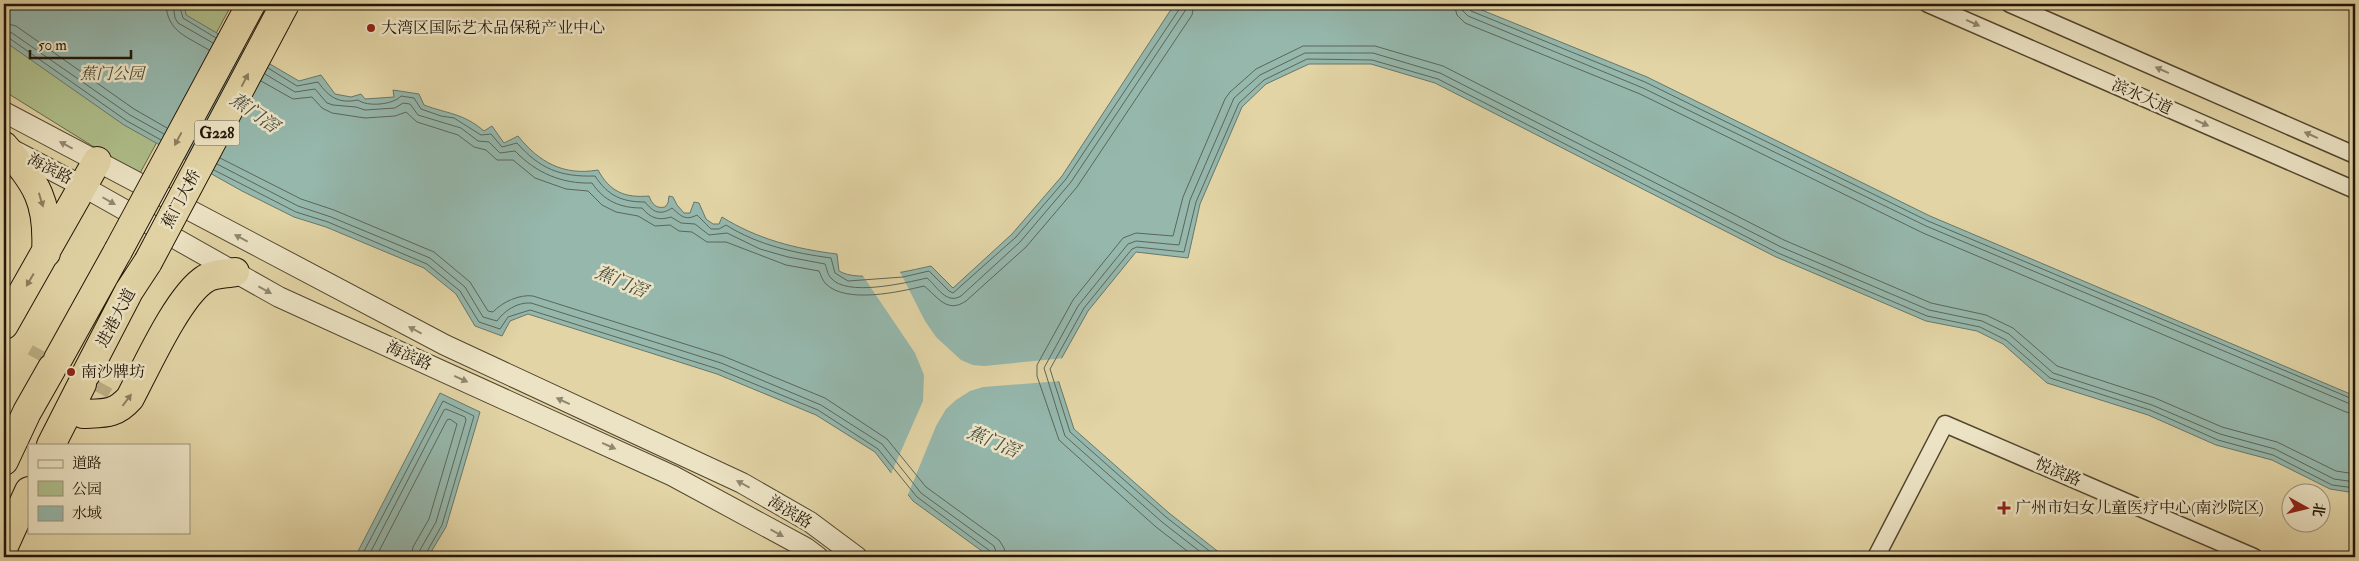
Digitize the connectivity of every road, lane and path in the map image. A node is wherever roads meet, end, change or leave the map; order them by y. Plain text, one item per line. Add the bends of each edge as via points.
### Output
1 (251, 4) edge
2 (285, 4) edge
3 (1928, 4) edge
4 (2010, 4) edge
5 (4, 112) edge
6 (4, 146) edge
7 (2355, 155) edge
8 (97, 161) junction
9 (84, 187) junction
10 (2355, 190) edge
11 (118, 251) joint
12 (46, 253) junction
13 (148, 262) joint
14 (235, 272) junction
15 (4, 325) edge
16 (49, 360) junction
17 (89, 389) junction
18 (4, 421) edge
19 (52, 444) edge
20 (68, 444) edge
21 (4, 461) edge
22 (28, 493) edge
23 (28, 526) edge
24 (4, 546) edge
25 (12, 557) edge
26 (818, 557) edge
27 (857, 557) edge
28 (1876, 557) edge
29 (2254, 557) edge

1 -> 11 highway, 蕉门大桥 / G228, bridge
13 -> 2 highway, 蕉门大桥 / G228, bridge
3 -> 10 street, 滨水大道
7 -> 4 street, 滨水大道
8 -> 5 street, 海滨路
6 - 9 street, 海滨路
6 -> 12 highway via 37,187 47,232
8 - 9 highway
27 -> 8 street, 海滨路 via 810,522 742,483 474,360
9 - 12 highway
9 -> 14 street, 海滨路
11 - 16 highway, 进港大道 / G228 via 102,281 70,310
12 -> 15 highway
13 - 17 highway, 进港大道 / G228 via 129,290 116,351
17 -> 14 highway via 110,412 121,408 130,398 175,313 188,296 206,278
14 -> 26 street, 海滨路 via 279,298 673,476
16 - 18 highway
16 - 21 highway
17 - 19 highway
17 - 20 highway
22 - 24 highway
23 - 25 highway
28 - 29 street, 悦滨路 via 1945,424

